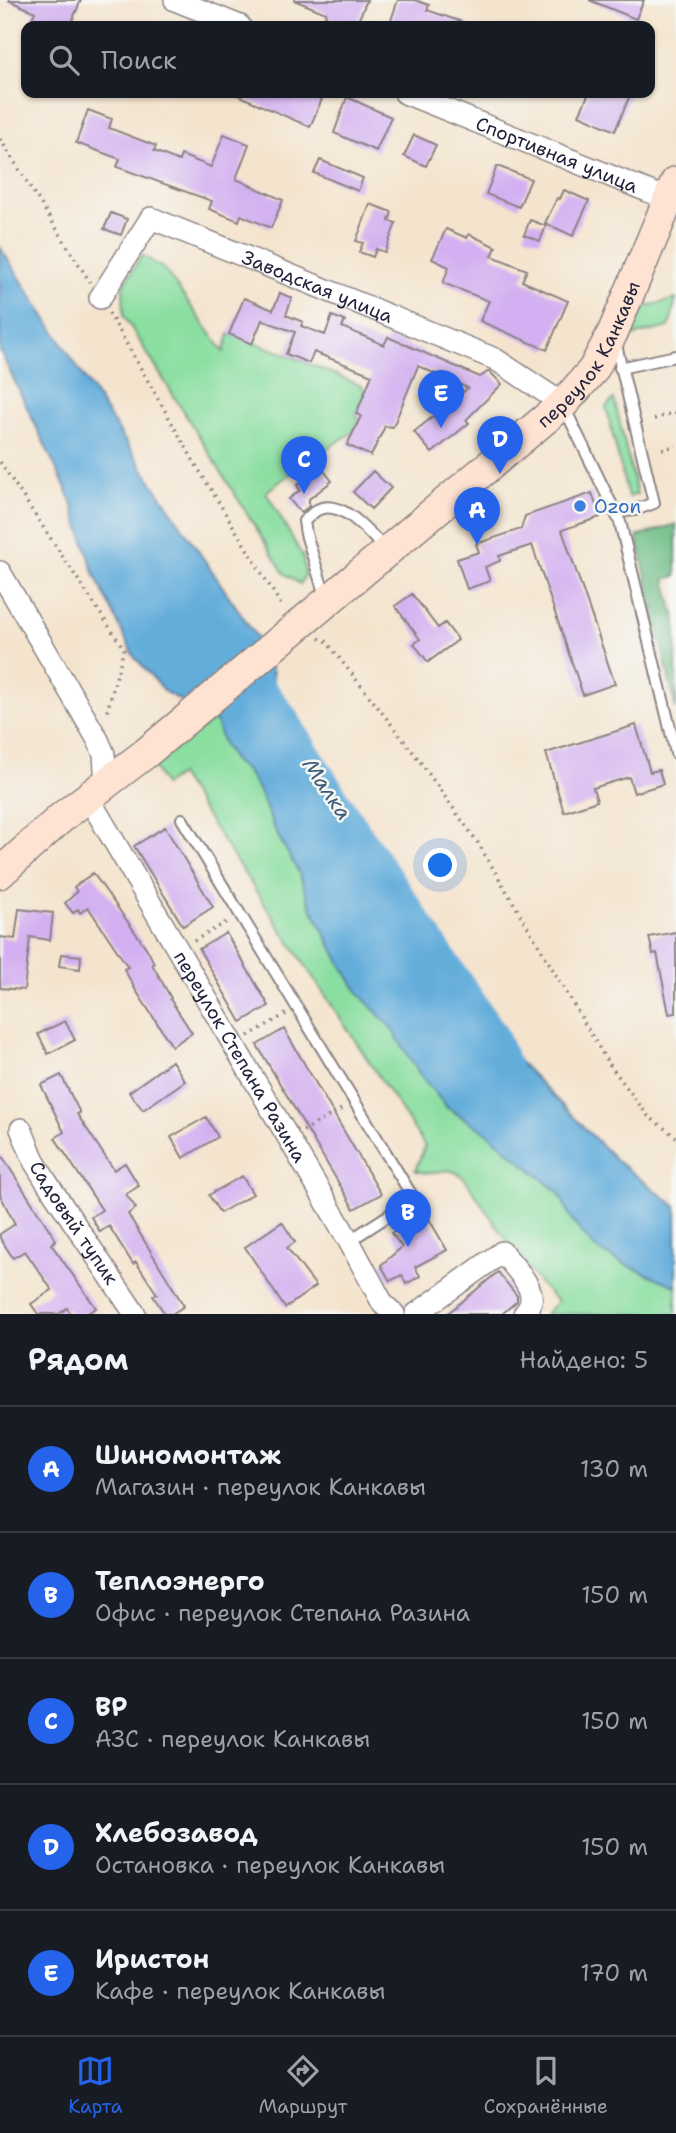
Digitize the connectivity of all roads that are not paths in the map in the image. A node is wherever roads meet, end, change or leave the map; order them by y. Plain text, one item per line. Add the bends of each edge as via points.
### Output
1 (175, 0) edge
2 (228, 21) edge
3 (419, 98) edge
4 (673, 191) edge
5 (100, 298) road end
6 (613, 332) junction
7 (676, 356) edge
8 (620, 368) junction
9 (563, 404) junction
10 (615, 512) junction
11 (388, 552) junction
12 (0, 572) edge
13 (327, 602) junction
14 (676, 752) edge
15 (97, 790) junction
16 (182, 819) dead end
17 (0, 873) edge
18 (21, 1129) dead end
19 (349, 1241) junction
20 (135, 1314) edge
21 (394, 1314) edge
22 (416, 1314) edge
23 (524, 1314) edge

1 - 2 street
3 - 4 street, Спортивная улица
4 - 6 street, переулок Канкавы
5 - 9 street, Заводская улица via 151,218 495,359
6 - 8 lane
6 - 9 street, переулок Канкавы via 593,370
7 - 8 lane
8 - 10 lane via 654,503
9 - 10 lane
9 - 11 street, переулок Канкавы
10 - 14 lane
11 - 13 street, переулок Канкавы
11 - 13 lane via 342,511 318,509 304,521
12 - 15 street via 99,740 104,754
13 - 15 street, переулок Канкавы
15 - 17 street, переулок Канкавы
15 - 19 street, переулок Степана Разина via 178,951
16 - 19 lane via 414,1199
18 - 20 street, Садовый тупик via 46,1181
19 - 21 street, переулок Степана Разина via 383,1304
22 - 23 street via 502,1252 531,1291 532,1303

